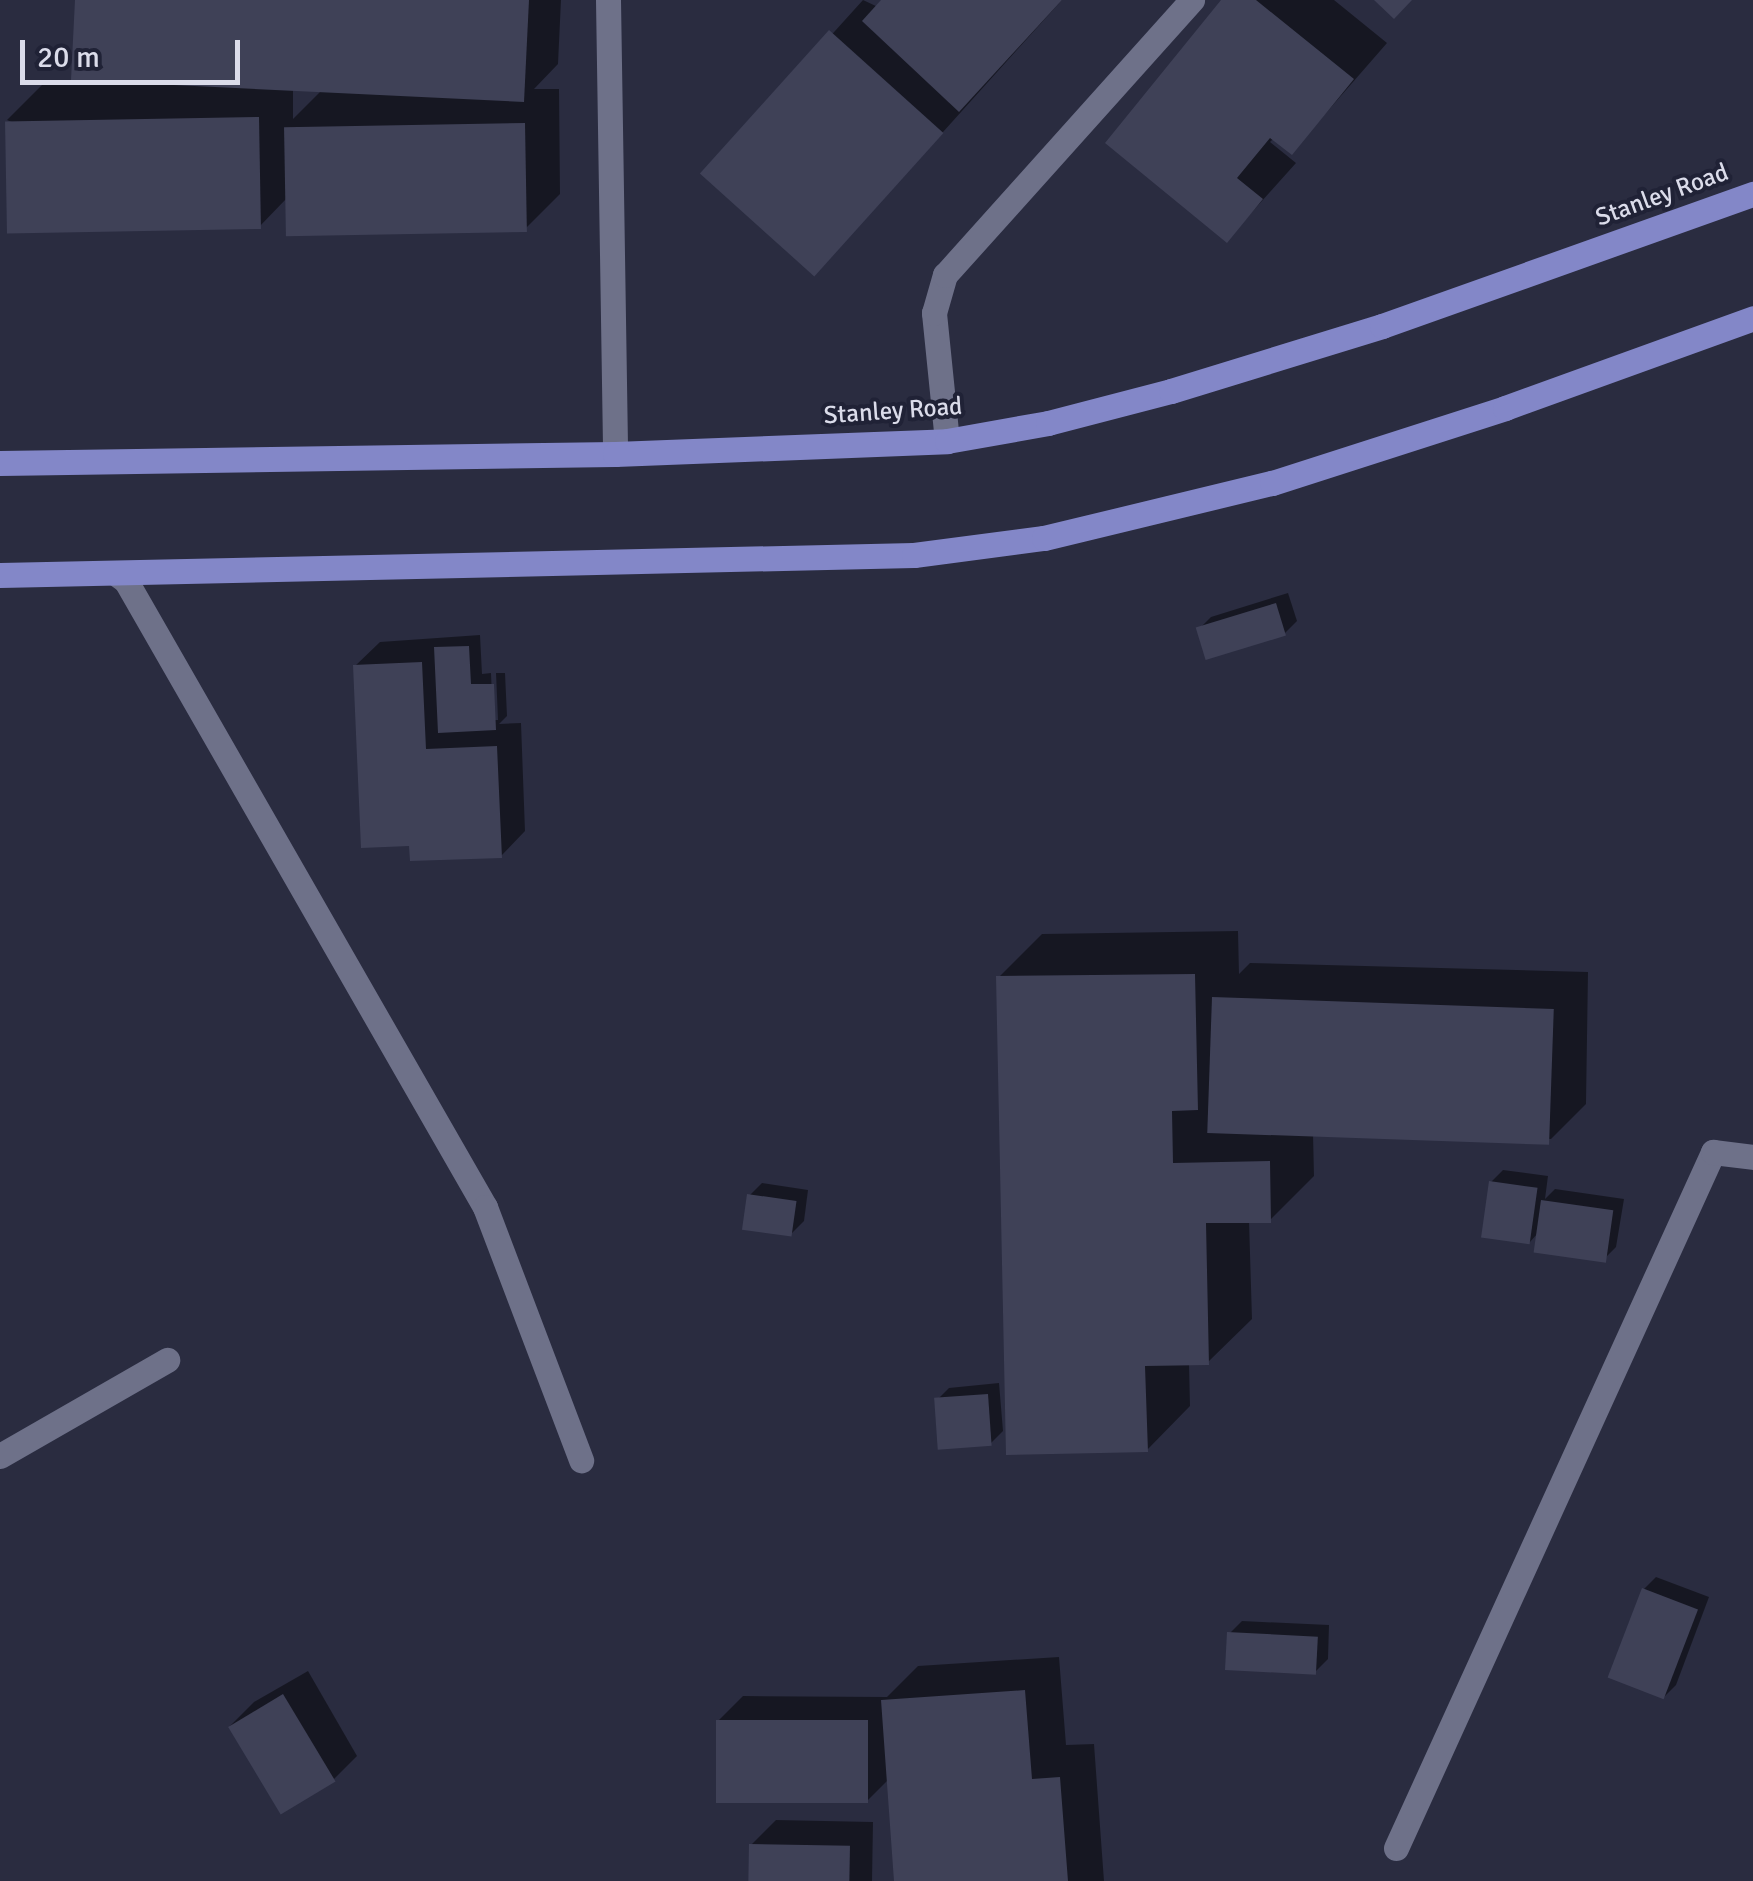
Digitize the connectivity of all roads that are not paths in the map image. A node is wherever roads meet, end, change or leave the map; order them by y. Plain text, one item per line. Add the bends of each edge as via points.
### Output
1 (608, 0) edge
2 (1192, 0) edge
3 (1753, 194) edge
4 (1753, 318) edge
5 (947, 441) junction
6 (615, 454) junction
7 (0, 463) edge
8 (115, 573) junction
9 (0, 575) edge
10 (1753, 1157) edge
11 (166, 1360) dead end
12 (0, 1456) edge
13 (581, 1460) dead end
14 (1396, 1848) dead end

1 - 6 street
2 - 5 street via 945,275 934,313
3 - 5 main road, Stanley Road via 1382,326 1189,386
4 - 8 main road via 1272,484 1044,538 914,555
5 - 6 main road, Stanley Road
6 - 7 main road, Stanley Road
8 - 9 main road
8 - 13 street via 126,581 485,1207
10 - 14 street via 1712,1152
11 - 12 street

